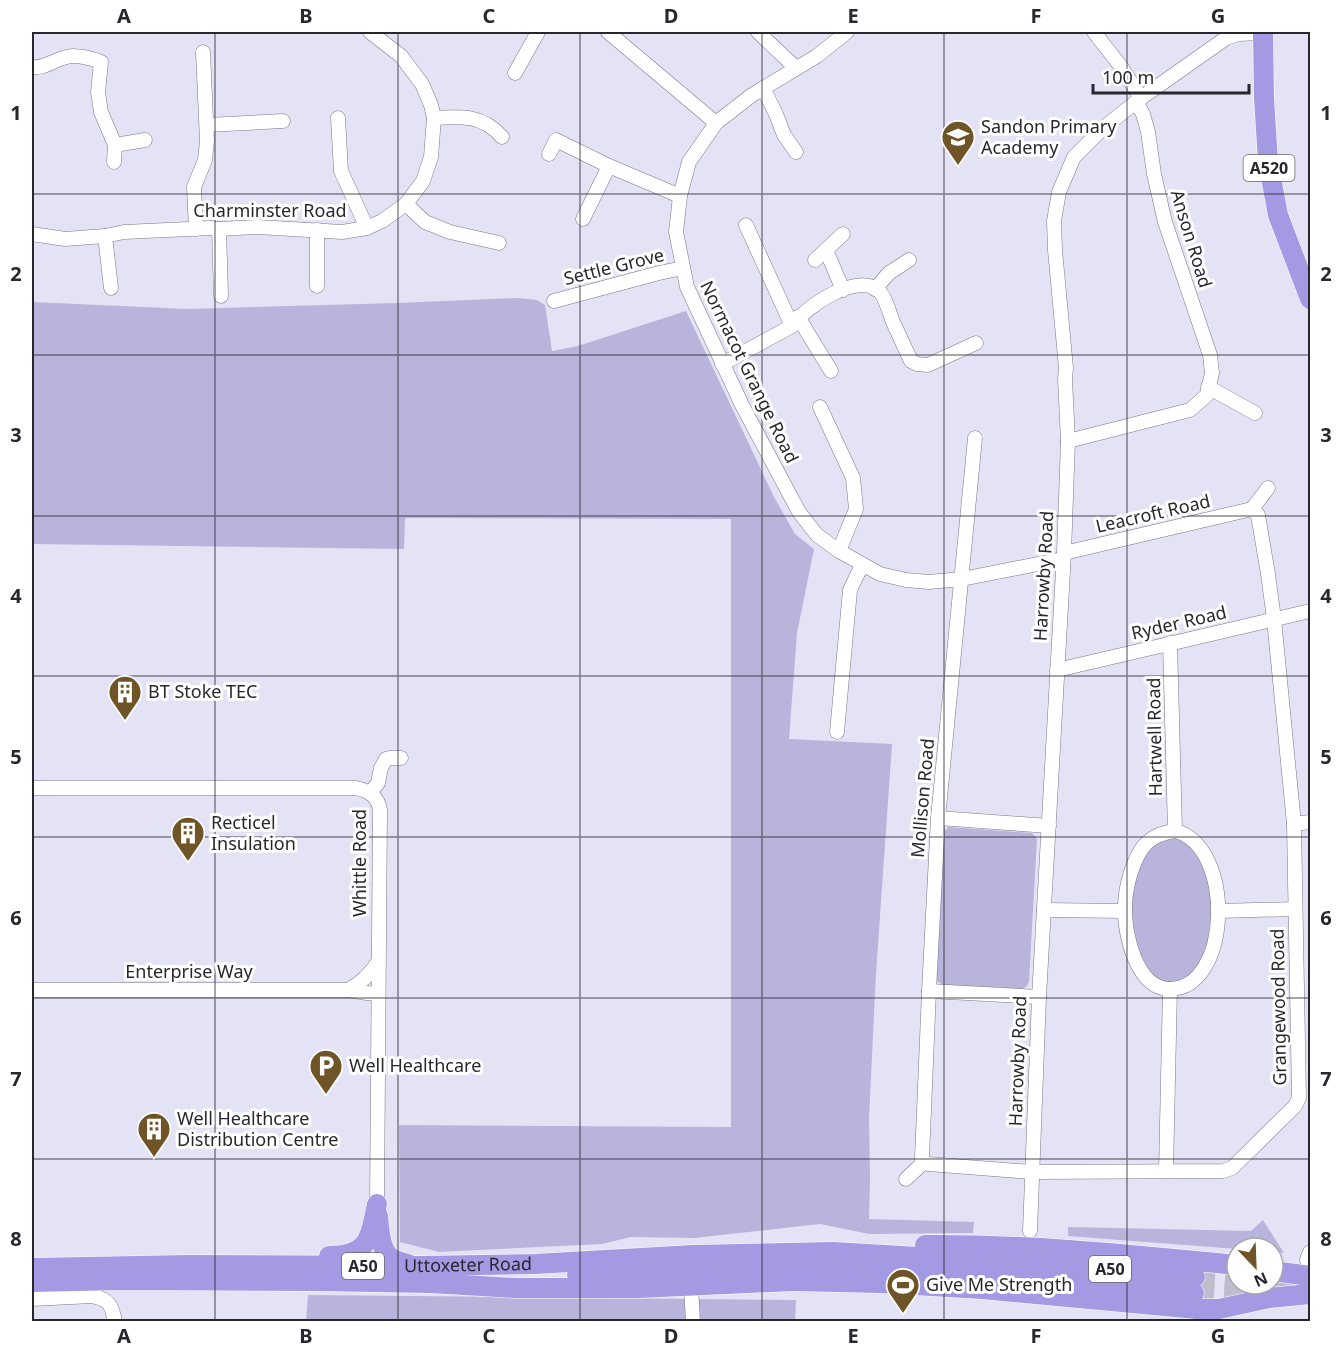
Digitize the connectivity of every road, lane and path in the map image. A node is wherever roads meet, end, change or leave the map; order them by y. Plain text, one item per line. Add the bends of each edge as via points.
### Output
1 (370, 32) edge
2 (538, 32) edge
3 (608, 32) edge
4 (758, 32) edge
5 (847, 32) edge
6 (1094, 32) edge
7 (1263, 32) edge
8 (203, 52) dead end
9 (32, 67) edge
10 (796, 68) junction
11 (515, 73) dead end
12 (762, 88) junction
13 (1138, 100) junction
14 (338, 118) dead end
15 (434, 118) junction
16 (283, 121) dead end
17 (716, 123) junction
18 (207, 125) junction
19 (502, 137) dead end
20 (145, 140) dead end
21 (115, 145) junction
22 (549, 154) dead end
23 (798, 155) dead end
24 (114, 162) dead end
25 (609, 166) junction
26 (680, 196) junction
27 (406, 204) junction
28 (583, 219) dead end
29 (746, 225) dead end
30 (367, 228) junction
31 (196, 229) junction
32 (219, 230) junction
33 (317, 231) junction
34 (32, 234) edge
35 (843, 234) dead end
36 (105, 236) junction
37 (499, 243) dead end
38 (826, 250) junction
39 (815, 260) dead end
40 (909, 260) dead end
41 (683, 268) junction
42 (317, 286) dead end
43 (111, 288) dead end
44 (875, 289) junction
45 (843, 290) junction
46 (221, 296) dead end
47 (1311, 299) edge
48 (554, 301) dead end
49 (795, 321) junction
50 (976, 343) dead end
51 (836, 350) dead end
52 (823, 357) junction
53 (722, 364) junction
54 (831, 371) dead end
55 (1208, 387) junction
56 (820, 407) dead end
57 (1255, 413) dead end
58 (975, 438) dead end
59 (1068, 441) junction
60 (1268, 488) dead end
61 (1252, 509) junction
62 (839, 551) junction
63 (1064, 556) junction
64 (862, 565) junction
65 (962, 579) junction
66 (1311, 611) edge
67 (1274, 619) junction
68 (1170, 643) junction
69 (1057, 670) junction
70 (837, 732) dead end
71 (401, 759) dead end
72 (32, 788) edge
73 (370, 793) junction
74 (938, 818) junction
75 (1311, 822) edge
76 (1294, 824) junction
77 (1049, 826) junction
78 (1175, 831) junction
79 (1295, 909) junction
80 (1044, 910) junction
81 (1125, 910) junction
82 (1219, 911) junction
83 (378, 962) junction
84 (1170, 989) junction
85 (32, 990) edge
86 (348, 990) junction
87 (929, 991) junction
88 (1304, 993) edge
89 (378, 994) junction
90 (1039, 997) junction
91 (924, 1162) junction
92 (1166, 1171) junction
93 (1032, 1172) junction
94 (906, 1179) dead end
95 (377, 1204) junction
96 (1030, 1231) dead end
97 (833, 1252) junction
98 (1311, 1252) edge
99 (1225, 1264) edge
100 (188, 1265) junction
101 (32, 1268) edge
102 (1311, 1270) edge
103 (425, 1275) junction
104 (1311, 1276) edge
105 (1285, 1280) edge
106 (32, 1282) edge
107 (685, 1285) junction
108 (1285, 1285) edge
109 (1311, 1294) edge
110 (1247, 1296) edge
111 (32, 1299) edge
112 (115, 1322) edge
113 (693, 1322) edge

1 - 15 street, Charminster Road via 401,56 422,84
2 - 11 street
3 - 17 street
4 - 10 street
5 - 10 street, Normacot Grange Road
6 - 13 street, Anson Road via 1122,68
7 - 13 street, Harrowby Road via 1226,38
7 - 47 highway, A520 via 1268,162 1278,215
8 - 18 street
9 - 21 street via 72,56 101,63 99,102
10 - 12 street, Normacot Grange Road
12 - 17 street, Normacot Grange Road
12 - 23 street
13 - 55 street, Anson Road via 1165,222 1210,355 1212,373
13 - 59 street, Harrowby Road via 1074,157 1059,192 1054,250 1066,368
14 - 30 street via 341,171
15 - 19 street via 461,116 494,127
15 - 27 street, Charminster Road via 431,157 423,181
16 - 18 street
17 - 26 street, Normacot Grange Road via 689,162
18 - 31 street via 206,160 194,187
20 - 21 street
21 - 24 street
22 - 25 street via 559,135
25 - 26 street
25 - 28 street
26 - 41 street, Normacot Grange Road via 676,232
27 - 30 street, Charminster Road
27 - 37 street via 425,222
29 - 49 street
30 - 33 street, Charminster Road
31 - 32 street, Charminster Road
31 - 36 street, Charminster Road
32 - 33 street, Charminster Road via 258,227
32 - 46 street
33 - 42 street
34 - 36 street, Charminster Road via 65,239
35 - 38 street
36 - 43 street
38 - 39 street
38 - 45 street
40 - 44 street via 889,273
41 - 48 street, Settle Grove
41 - 53 street, Normacot Grange Road via 687,287
44 - 45 street via 856,285
44 - 50 street via 881,293 911,361 916,364 928,365
45 - 49 street via 815,304
49 - 52 street
49 - 53 street
51 - 52 street
52 - 54 street
53 - 62 street, Normacot Grange Road via 799,512 817,534
55 - 57 street
55 - 59 street via 1207,395 1190,410
56 - 62 street via 853,478 856,510
58 - 65 street, Mollison Road
59 - 63 street, Harrowby Road
60 - 61 street
61 - 63 street, Leacroft Road
61 - 67 street via 1258,515
62 - 64 street, Normacot Grange Road
63 - 65 street, Normacot Grange Road
63 - 69 street, Harrowby Road
64 - 65 street, Normacot Grange Road via 906,580
64 - 70 street via 850,590
65 - 74 street, Mollison Road
66 - 67 street, Ryder Road
67 - 68 street, Ryder Road
67 - 76 street, Grangewood Road
68 - 69 street, Ryder Road
68 - 78 street, Hartwell Road
69 - 77 street, Harrowby Road
71 - 73 street via 386,759
72 - 73 street, Whittle Road via 356,789
73 - 83 street, Whittle Road via 380,810
74 - 77 street
74 - 87 street, Mollison Road
75 - 76 street
76 - 79 street, Grangewood Road
77 - 80 street, Harrowby Road
78 - 81 street via 1160,834 1143,847 1127,886
78 - 82 street via 1192,838 1205,856
79 - 82 street
79 - 88 street, Grangewood Road
80 - 81 street
80 - 90 street, Harrowby Road
81 - 84 street via 1129,942 1140,968 1155,986
82 - 84 street via 1216,938 1201,972 1182,988
83 - 86 street via 371,974
83 - 89 street, Whittle Road
84 - 92 street
85 - 86 street, Enterprise Way
86 - 89 street, Enterprise Way
87 - 90 street
87 - 91 street, Mollison Road
88 - 92 street, Grangewood Road via 1299,1098 1295,1106 1232,1168
89 - 95 street, Whittle Road
90 - 93 street, Harrowby Road
91 - 93 street
91 - 94 street
92 - 93 street, Grangewood Road
93 - 96 street, Harrowby Road
95 - 100 highway via 365,1243 345,1256
95 - 103 highway via 379,1232 389,1257
97 - 99 highway via 866,1247 983,1245
97 - 103 highway, Uttoxeter Road / A50 via 672,1256
97 - 103 highway, A50 via 1024,1263 1194,1285 829,1266
98 - 102 street via 1307,1260
100 - 101 highway, Uttoxeter Road / A50
100 - 103 highway, Uttoxeter Road / A50
103 - 106 highway, Uttoxeter Road / A50
103 - 107 highway via 515,1288
104 - 105 highway
107 - 110 highway via 794,1281 919,1284 1197,1309 1228,1307
107 - 113 street
108 - 109 highway
111 - 112 street via 102,1298 112,1309

